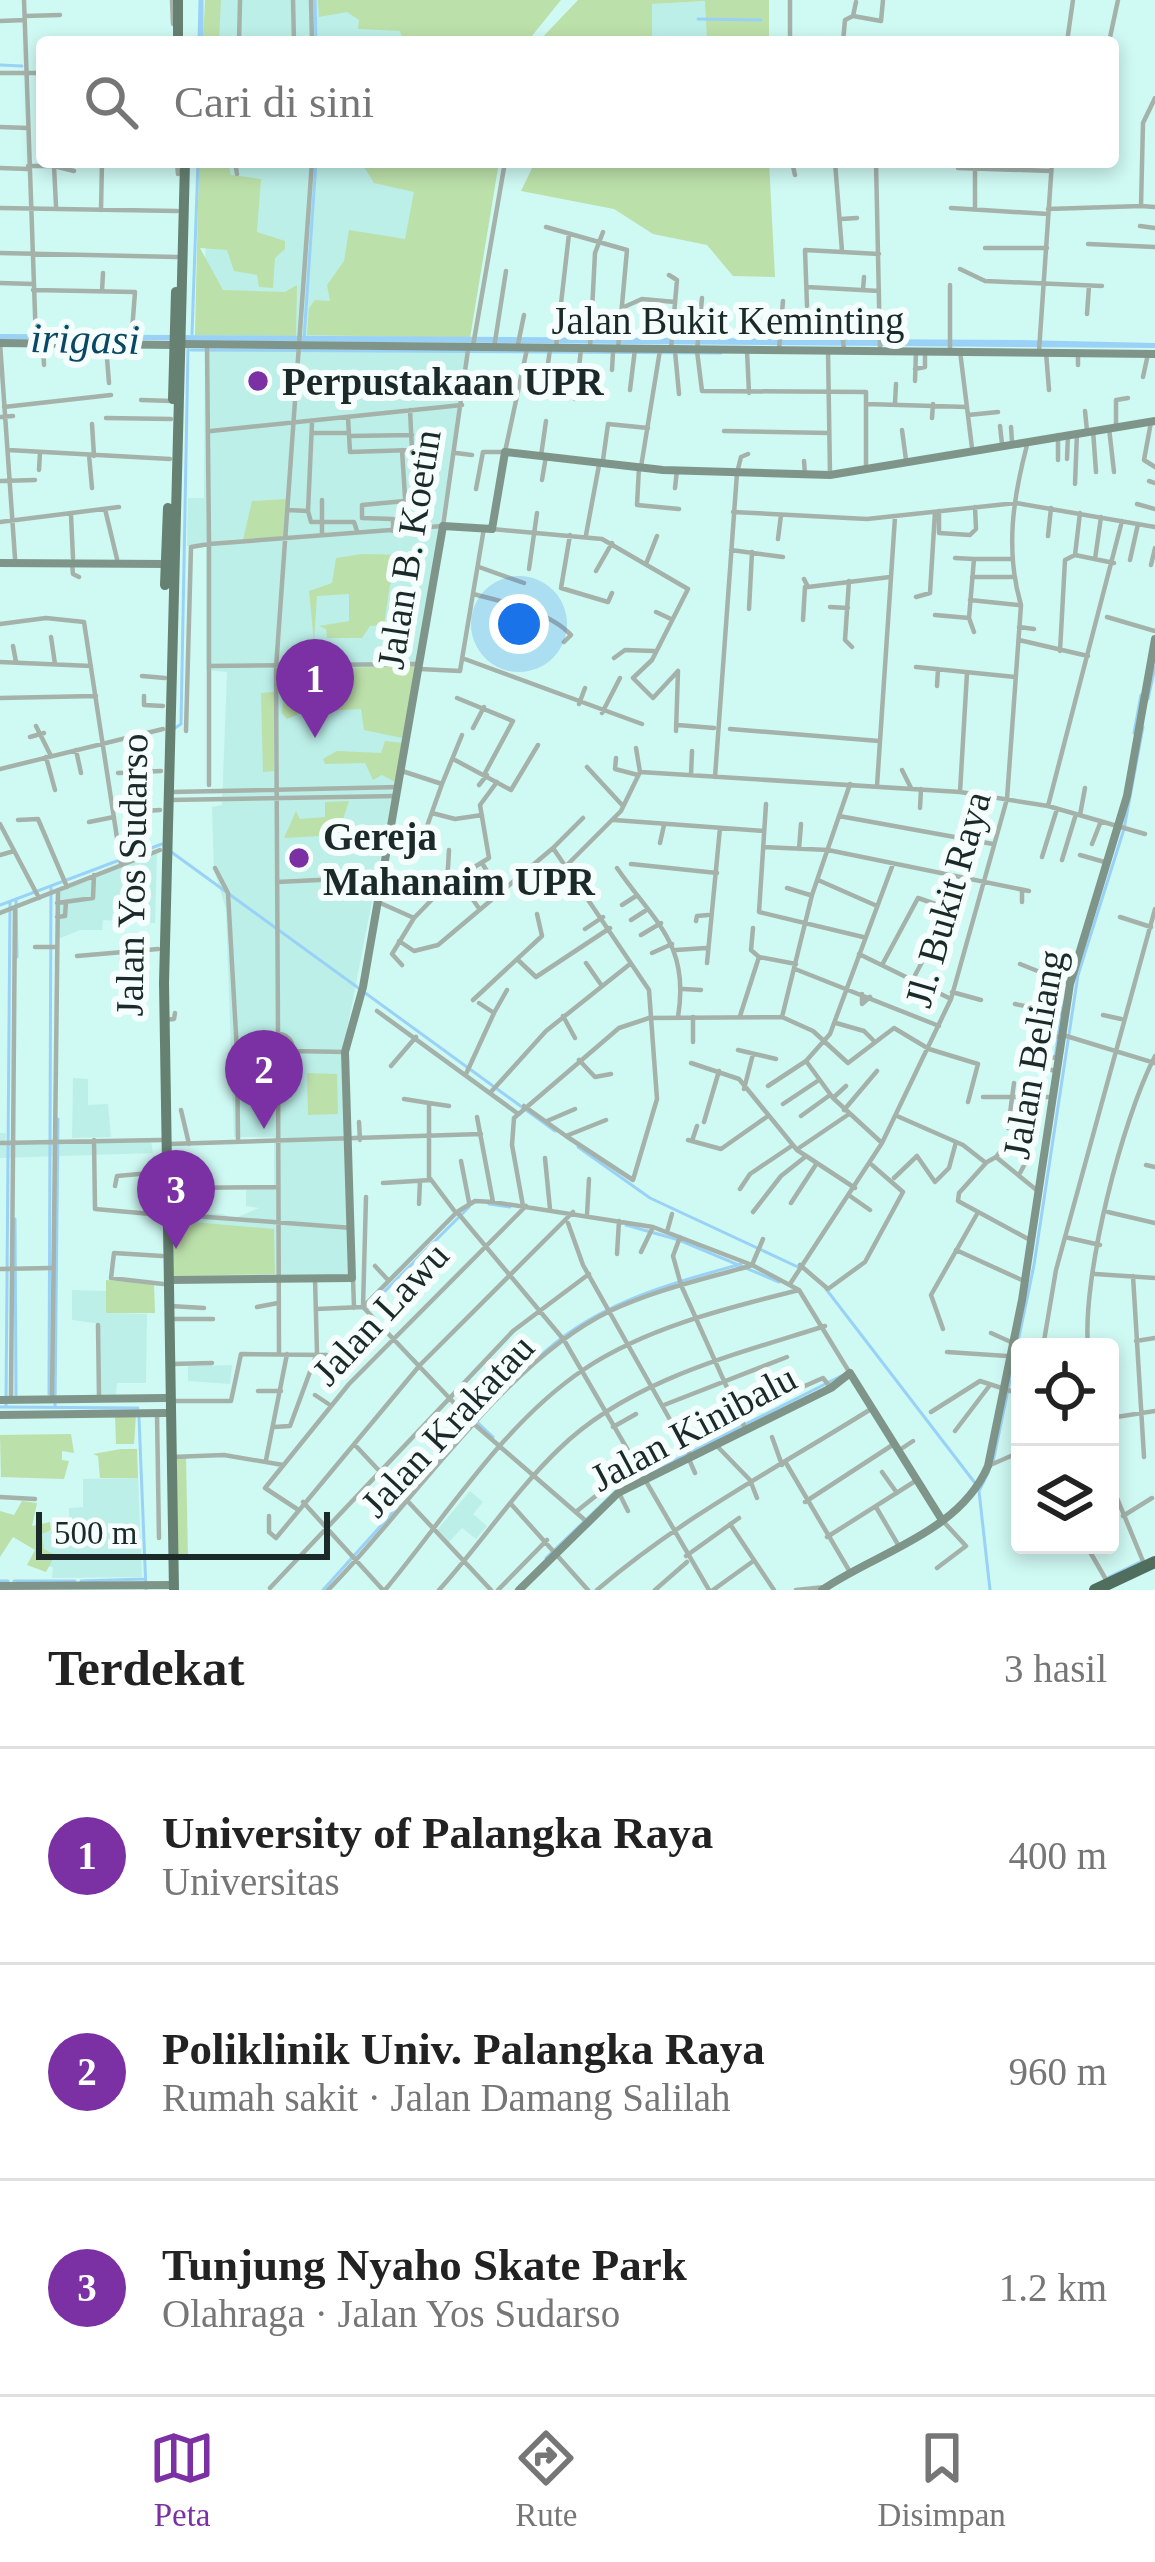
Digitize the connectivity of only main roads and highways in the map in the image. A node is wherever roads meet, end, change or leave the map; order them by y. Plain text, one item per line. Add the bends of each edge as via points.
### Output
1 (178, 0) edge
2 (179, 36) edge
3 (179, 168) edge
4 (179, 168) edge
5 (180, 280) junction
6 (176, 401) junction
7 (169, 562) junction
8 (167, 670) junction
9 (176, 704) junction
10 (168, 799) junction
11 (161, 1001) junction
12 (166, 1143) junction
13 (164, 1171) junction
14 (165, 1215) junction
15 (166, 1282) junction
16 (168, 1345) junction
17 (168, 1400) junction
18 (170, 1521) junction
19 (1152, 1566) edge
20 (171, 1587) edge
21 (1110, 1587) edge
22 (1095, 1590) edge

1 - 2 main road
3 - 5 main road, Jalan Yos Sudarso
4 - 5 main road, Jalan Yos Sudarso
5 - 6 main road, Jalan Yos Sudarso
6 - 7 main road, Jalan Yos Sudarso
6 - 7 main road, Jalan Yos Sudarso
7 - 8 main road, Jalan Yos Sudarso
7 - 8 main road, Jalan Yos Sudarso via 182,623
8 - 9 main road, Jalan Yos Sudarso
9 - 10 main road, Jalan Yos Sudarso
9 - 10 main road, Jalan Yos Sudarso via 163,729
10 - 11 main road, Jalan Yos Sudarso
11 - 12 main road, Jalan Yos Sudarso
11 - 12 main road, Jalan Yos Sudarso via 169,1017
12 - 13 main road, Jalan Yos Sudarso
13 - 14 main road, Jalan Yos Sudarso
13 - 14 main road, Jalan Yos Sudarso
14 - 15 main road, Jalan Yos Sudarso
14 - 15 main road, Jalan Yos Sudarso
15 - 16 main road, Jalan Yos Sudarso
15 - 16 main road, Jalan Yos Sudarso
16 - 17 main road, Jalan Yos Sudarso
16 - 17 main road, Jalan Yos Sudarso
17 - 18 main road, Jalan Yos Sudarso
17 - 18 main road, Jalan Yos Sudarso via 162,1490
18 - 20 main road, Jalan Yos Sudarso
19 - 21 highway
21 - 22 highway

